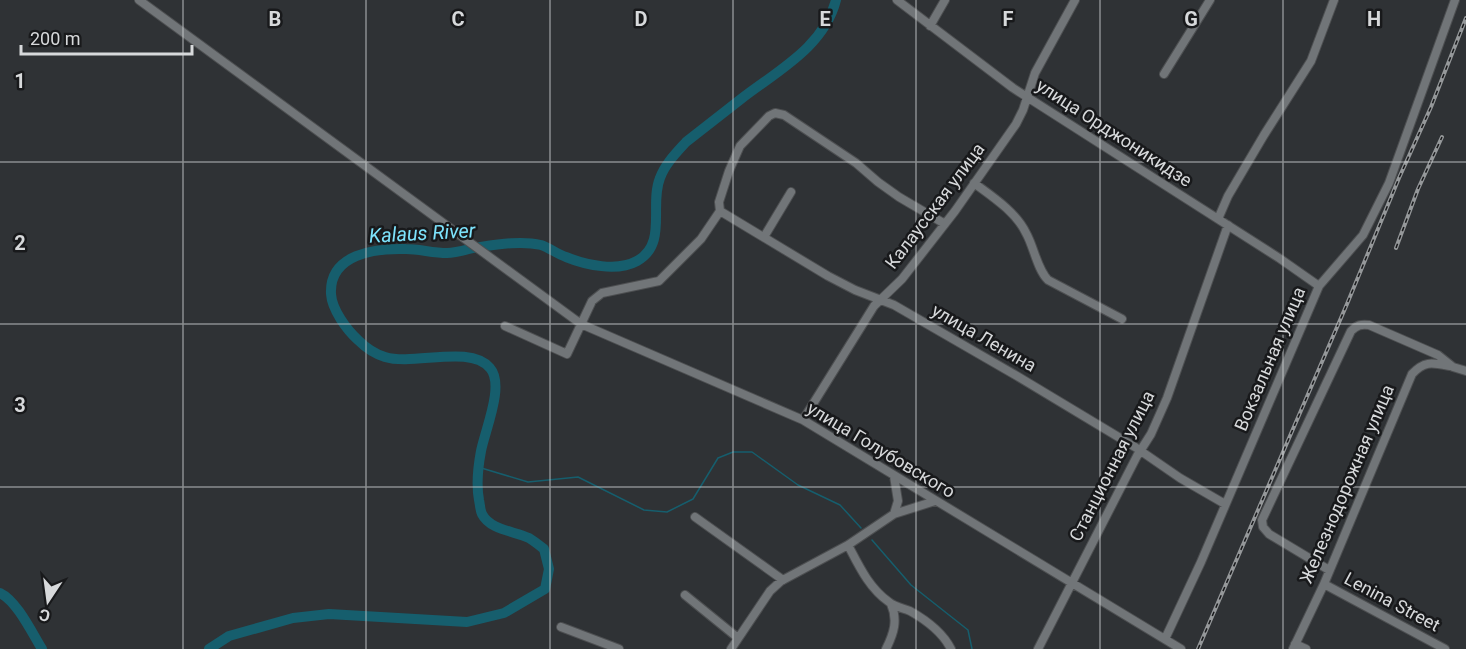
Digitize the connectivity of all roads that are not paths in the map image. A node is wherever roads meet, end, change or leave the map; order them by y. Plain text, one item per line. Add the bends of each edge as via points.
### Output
1 (139, 0) edge
2 (897, 0) edge
3 (945, 0) edge
4 (1075, 0) edge
5 (1210, 0) edge
6 (1334, 0) edge
7 (1455, 0) edge
8 (930, 26) junction
9 (1164, 74) dead end
10 (1027, 98) junction
11 (974, 183) junction
12 (791, 192) dead end
13 (720, 211) junction
14 (1218, 219) junction
15 (945, 224) junction
16 (1228, 225) junction
17 (764, 237) junction
18 (1319, 286) junction
19 (880, 299) junction
20 (1122, 319) dead end
21 (581, 324) junction
22 (505, 326) dead end
23 (1454, 367) junction
24 (1466, 371) edge
25 (803, 420) junction
26 (1140, 450) junction
27 (894, 476) junction
28 (935, 501) junction
29 (1225, 504) junction
30 (894, 514) junction
31 (695, 517) dead end
32 (848, 545) junction
33 (1329, 570) junction
34 (783, 580) junction
35 (1071, 583) junction
36 (1324, 584) junction
37 (686, 595) dead end
38 (891, 604) junction
39 (912, 612) junction
40 (896, 621) junction
41 (561, 627) dead end
42 (738, 638) junction
43 (1168, 644) edge
44 (1294, 646) edge
45 (619, 649) edge
46 (731, 649) edge
47 (886, 649) edge
48 (951, 649) edge
49 (1038, 649) edge
50 (1181, 649) edge
51 (1306, 649) edge
52 (1445, 649) edge

1 - 21 street, улица Голубовского
2 - 8 street, улица Орджоникидзе
3 - 8 street
4 - 10 street, Калаусская улица via 1035,73
5 - 9 street
6 - 14 street via 1311,61 1228,196
7 - 18 street, Вокзальная улица via 1389,183 1363,235
8 - 10 street, улица Орджоникидзе
10 - 11 street, Калаусская улица via 1016,124
10 - 14 street, улица Орджоникидзе
11 - 15 street, Калаусская улица
11 - 20 street via 1021,223 1048,280
12 - 17 street
13 - 15 street via 719,202 740,146 769,116 779,114
13 - 17 street, улица Ленина
13 - 21 street via 701,239 659,281 597,296
14 - 16 street, улица Орджоникидзе
15 - 19 street, Калаусская улица via 902,279
16 - 18 street, улица Орджоникидзе
16 - 26 street, Станционная улица via 1167,398
17 - 19 street, улица Ленина via 855,290
18 - 29 street, Вокзальная улица
19 - 25 street, Калаусская улица
19 - 26 street, улица Ленина
21 - 22 street via 567,354
21 - 25 street, улица Голубовского
23 - 24 street
23 - 33 street, Железнодорожная улица via 1420,365 1412,374
23 - 33 street via 1438,355 1369,325 1355,326 1345,342 1262,520 1269,534
25 - 27 street, улица Голубовского
26 - 29 street, улица Ленина
26 - 35 street, Станционная улица
27 - 28 street, улица Голубовского
27 - 30 street via 898,501
28 - 30 street
28 - 35 street, улица Голубовского
29 - 43 street, Вокзальная улица
30 - 32 street
31 - 34 street
32 - 34 street
32 - 38 street via 871,585
33 - 36 street, Железнодорожная улица
34 - 42 street via 770,591
35 - 43 street, улица Голубовского
35 - 49 street, Станционная улица
36 - 44 street, Железнодорожная улица
36 - 52 street, Lenina Street
37 - 42 street
38 - 39 street
38 - 40 street
39 - 40 street
39 - 48 street via 935,629
40 - 47 street
41 - 45 street
42 - 46 street
43 - 50 street, улица Голубовского
44 - 51 street

